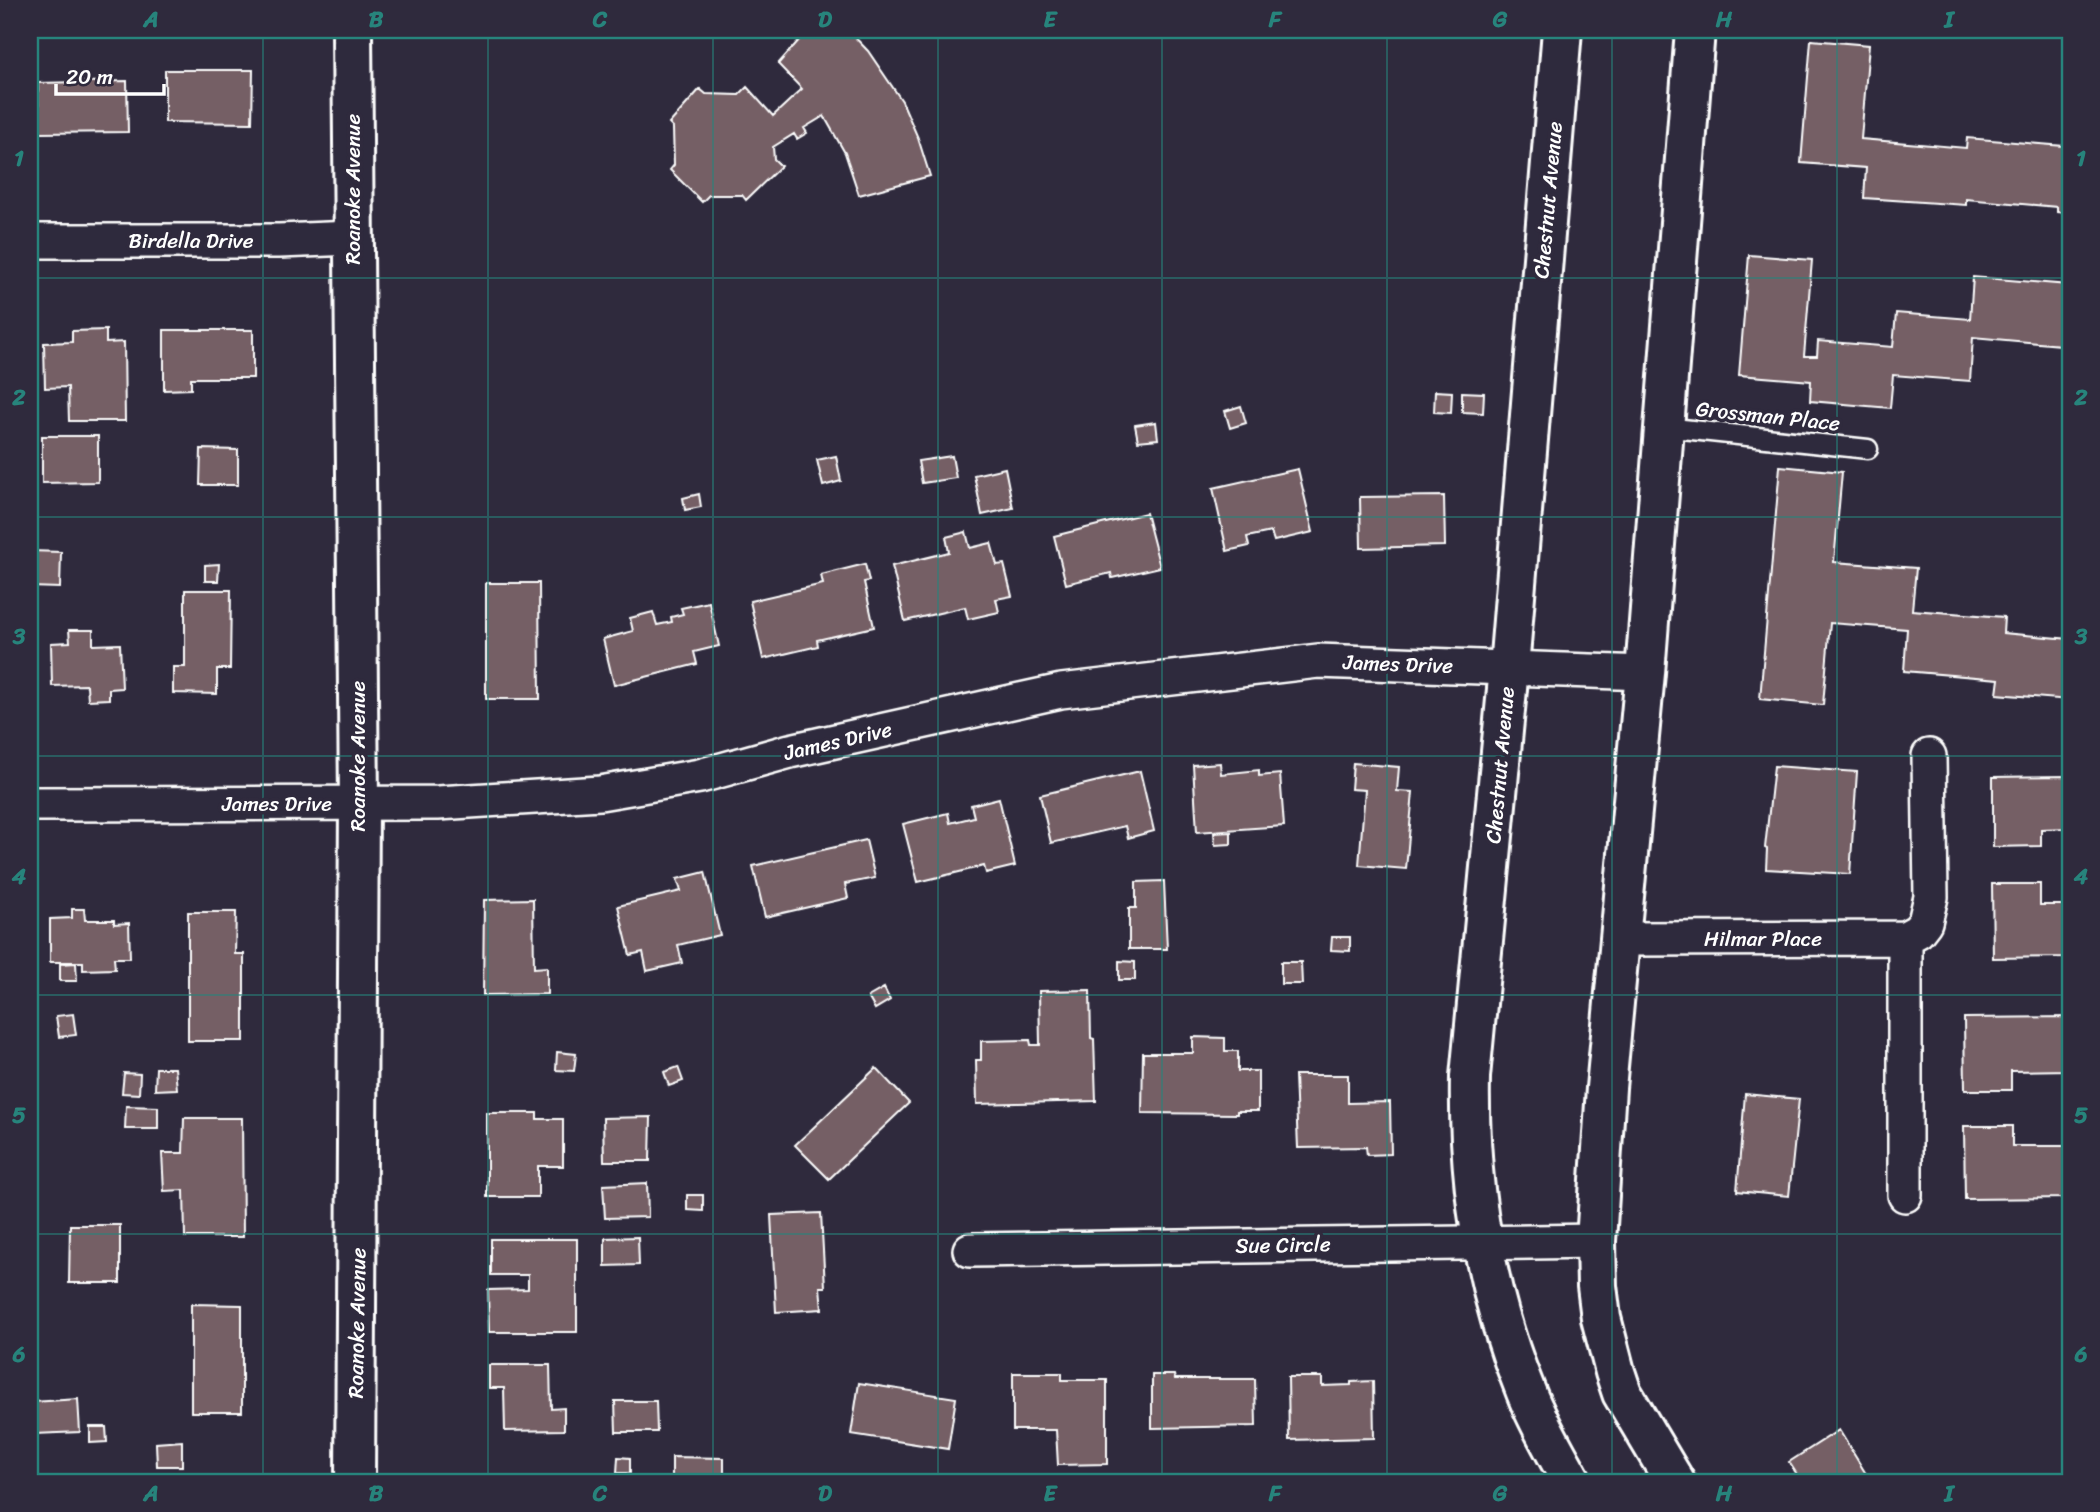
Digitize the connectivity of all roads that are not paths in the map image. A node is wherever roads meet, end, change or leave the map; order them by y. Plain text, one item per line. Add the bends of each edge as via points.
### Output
1 (352, 30) edge
2 (1562, 30) edge
3 (1695, 30) edge
4 (353, 239) junction
5 (30, 241) edge
6 (1664, 427) junction
7 (1868, 449) dead end
8 (1509, 668) junction
9 (1645, 673) junction
10 (1929, 756) dead end
11 (30, 804) edge
12 (359, 804) junction
13 (1621, 939) junction
14 (1905, 939) junction
15 (1905, 1195) dead end
16 (1595, 1241) junction
17 (1483, 1242) junction
18 (970, 1250) dead end
19 (355, 1482) edge
20 (1572, 1482) edge
21 (1675, 1482) edge

1 - 4 street, Roanoke Avenue
2 - 8 street, Chestnut Avenue
3 - 6 street
4 - 5 street, Birdella Drive
4 - 12 street, Roanoke Avenue
6 - 7 lane, Grossman Place
6 - 9 street
8 - 9 street, James Drive
8 - 12 street, James Drive via 1318,661 1061,691 790,751 700,776 600,793
8 - 17 street, Chestnut Avenue via 1470,1077 1469,1132
9 - 13 street
10 - 14 street via 1930,904 1925,922
11 - 12 street, James Drive
12 - 19 street, Roanoke Avenue
13 - 14 street, Hilmar Place
13 - 16 street
14 - 15 street
16 - 17 street, Sue Circle
16 - 21 street via 1601,1318 1615,1372 1622,1393
17 - 18 street, Sue Circle
17 - 20 street, Chestnut Avenue via 1501,1318 1526,1392

